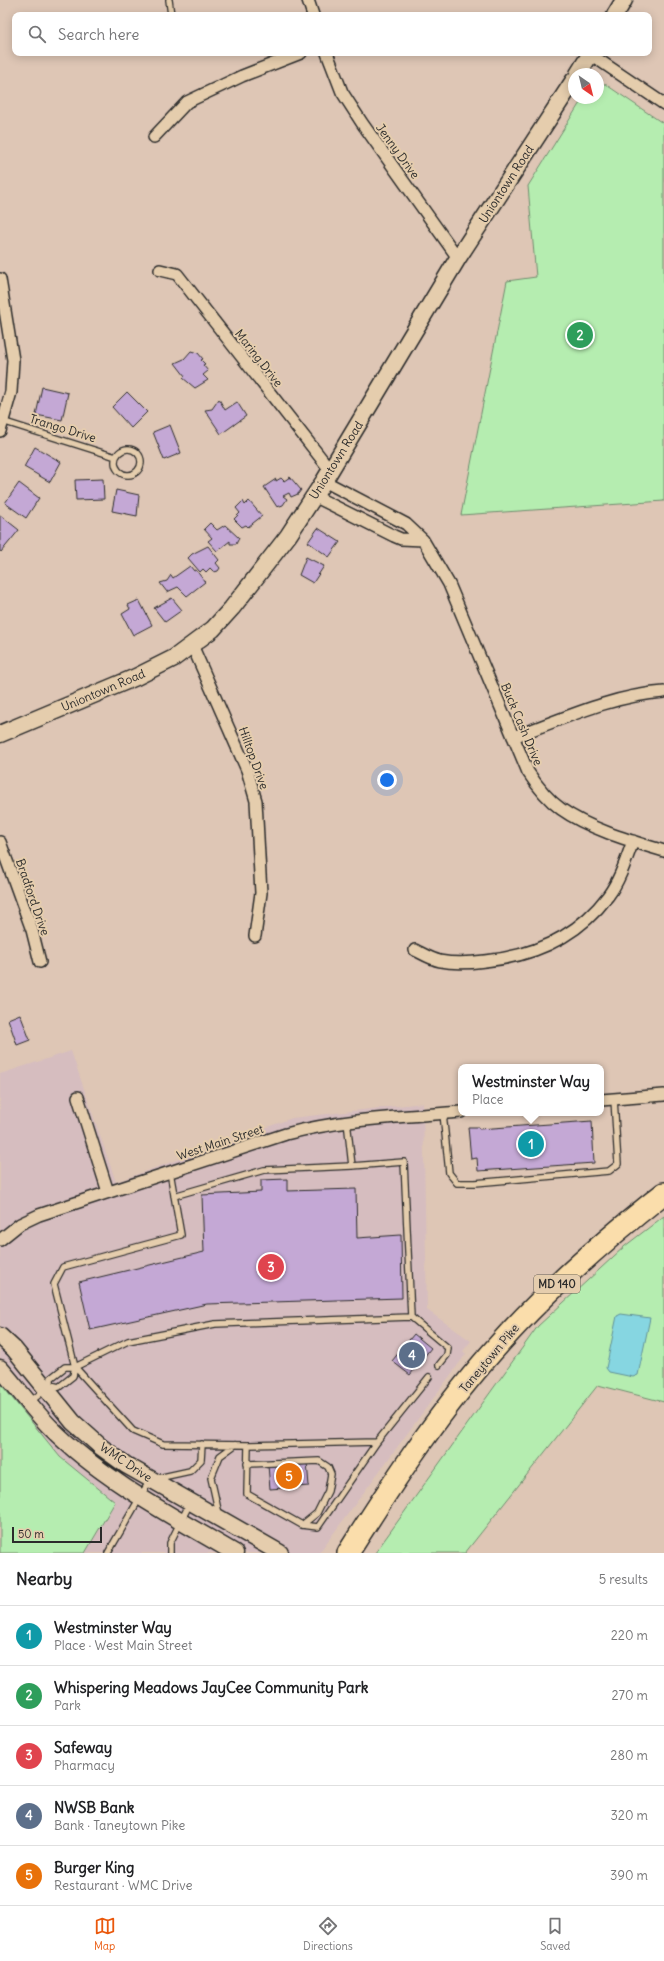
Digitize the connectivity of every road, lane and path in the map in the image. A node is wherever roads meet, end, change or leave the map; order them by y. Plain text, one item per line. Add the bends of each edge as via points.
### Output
1 (169, 0) edge
2 (308, 0) edge
3 (624, 0) edge
4 (171, 12) edge
5 (312, 12) edge
6 (617, 12) edge
7 (293, 56) edge
8 (328, 56) edge
9 (590, 56) edge
10 (594, 56) edge
11 (582, 68) edge
12 (568, 89) edge
13 (664, 104) edge
14 (154, 137) dead end
15 (458, 258) junction
16 (160, 270) dead end
17 (0, 279) edge
18 (3, 325) edge
19 (1, 426) edge
20 (116, 457) junction
21 (327, 476) junction
22 (314, 496) junction
23 (423, 540) junction
24 (192, 646) junction
25 (664, 692) edge
26 (0, 734) edge
27 (513, 737) junction
28 (633, 841) junction
29 (0, 842) edge
30 (664, 851) edge
31 (255, 936) dead end
32 (415, 950) dead end
33 (40, 962) dead end
34 (664, 1095) edge
35 (78, 1097) dead end
36 (614, 1099) junction
37 (604, 1100) edge
38 (458, 1112) edge
39 (444, 1113) junction
40 (347, 1121) junction
41 (352, 1166) junction
42 (170, 1172) junction
43 (108, 1192) junction
44 (664, 1193) edge
45 (174, 1196) junction
46 (0, 1240) edge
47 (411, 1317) junction
48 (0, 1336) edge
49 (439, 1365) dead end
50 (75, 1367) junction
51 (0, 1368) edge
52 (429, 1377) dead end
53 (49, 1387) junction
54 (30, 1402) junction
55 (377, 1442) junction
56 (202, 1444) junction
57 (235, 1445) junction
58 (248, 1445) junction
59 (247, 1464) junction
60 (151, 1479) junction
61 (140, 1496) junction
62 (191, 1501) junction
63 (220, 1519) junction
64 (181, 1521) junction
65 (302, 1525) junction
66 (108, 1553) edge
67 (170, 1553) edge
68 (235, 1553) edge
69 (280, 1553) edge
70 (348, 1553) edge

1 - 4 lane
2 - 5 street
3 - 6 main road
7 - 14 street via 242,76 187,102
8 - 15 street, Jenny Drive via 342,92 358,117
9 - 11 main road
10 - 13 street
12 - 15 main road, Uniontown Road
15 - 21 main road, Uniontown Road
16 - 21 street, Maring Drive via 177,274
17 - 18 street
18 - 19 street via 13,360 11,392
19 - 20 lane, Trango Drive
20 - 20 lane via 115,465 120,472 128,475 136,473 142,461 135,450 122,450
21 - 22 main road, Uniontown Road
21 - 23 street, Buck Cash Drive via 406,524
22 - 23 street via 401,539
22 - 24 main road, Uniontown Road via 248,589 213,629
23 - 27 street, Buck Cash Drive via 449,584
24 - 26 main road, Uniontown Road via 136,677
24 - 31 street, Hilltop Drive via 247,770 256,801 261,893
25 - 27 street via 596,705
27 - 28 street, Buck Cash Drive via 528,772 546,796 560,808 595,827
28 - 30 street, Buck Cash Drive
28 - 32 street via 617,880 599,908 575,929 548,946 512,958 470,963 438,961
29 - 33 street, Bradford Drive via 32,930
34 - 36 street
35 - 43 street
36 - 37 street
36 - 39 lane via 618,1164 609,1171 475,1183 457,1183 449,1173
38 - 39 street, West Main Street
39 - 40 street, West Main Street
40 - 41 lane
40 - 42 street, West Main Street via 286,1134
41 - 45 lane via 264,1170
41 - 47 lane via 404,1162
42 - 43 street, West Main Street
42 - 45 lane
43 - 46 street, West Main Street via 39,1215 20,1224
44 - 70 highway, Taneytown Pike / MD 140 via 581,1262 534,1306 500,1343 463,1388 392,1484
45 - 50 lane via 181,1235 63,1267 54,1284
47 - 49 lane via 448,1348 447,1355
47 - 50 lane via 215,1324 128,1341
48 - 53 main road, WMC Drive
50 - 53 lane via 65,1367 51,1378
50 - 53 lane via 73,1376 59,1387
50 - 56 lane via 133,1432 163,1444
51 - 54 main road, WMC Drive
52 - 55 lane
53 - 54 lane
53 - 60 main road, WMC Drive via 73,1422 101,1447
54 - 61 main road, WMC Drive via 51,1428 96,1466
55 - 58 lane
55 - 65 lane via 318,1527
56 - 57 lane
56 - 60 lane via 200,1460 190,1471
57 - 58 lane
57 - 63 lane via 220,1456 210,1478
58 - 59 lane
59 - 65 lane via 248,1494
59 - 65 lane via 319,1461 328,1466 332,1474 328,1491 317,1514
60 - 61 lane
60 - 62 main road, WMC Drive
61 - 64 main road, WMC Drive
61 - 66 lane
62 - 63 main road, WMC Drive
62 - 64 lane
63 - 69 main road, WMC Drive
64 - 67 lane via 170,1543
64 - 68 main road, WMC Drive

